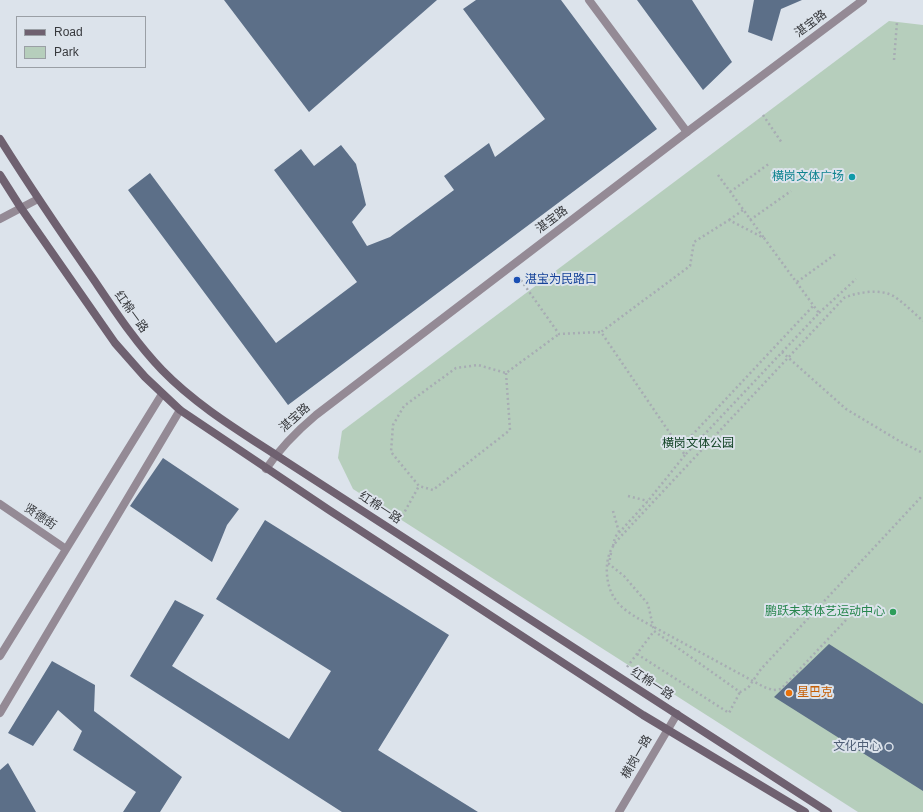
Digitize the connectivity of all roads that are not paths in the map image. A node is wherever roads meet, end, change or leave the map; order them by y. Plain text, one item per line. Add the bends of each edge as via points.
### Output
1 (588, 0) edge
2 (863, 0) edge
3 (687, 132) junction
4 (0, 139) edge
5 (0, 175) edge
6 (38, 198) junction
7 (21, 208) junction
8 (0, 219) edge
9 (162, 394) junction
10 (180, 410) junction
11 (276, 455) junction
12 (266, 469) junction
13 (0, 504) edge
14 (66, 549) junction
15 (0, 656) edge
16 (0, 712) edge
17 (677, 714) junction
18 (667, 730) junction
19 (619, 812) edge
20 (805, 812) edge
21 (828, 812) edge

1 - 3 street
2 - 3 street, 湛宝路
3 - 11 street, 湛宝路 via 316,415 289,439
4 - 6 main road, 红棉一路
5 - 7 main road
6 - 7 street
6 - 11 main road, 红棉一路 via 133,336 161,369 201,404
7 - 8 street
7 - 9 main road via 115,343
9 - 10 main road
9 - 14 street
10 - 12 main road
10 - 16 street
11 - 12 street, 湛宝路
11 - 17 main road, 红棉一路
12 - 18 main road
13 - 14 street, 贤德街
14 - 15 street
17 - 18 street, 横岗一路
17 - 21 main road, 红棉一路
18 - 19 street, 横岗一路
18 - 20 main road

